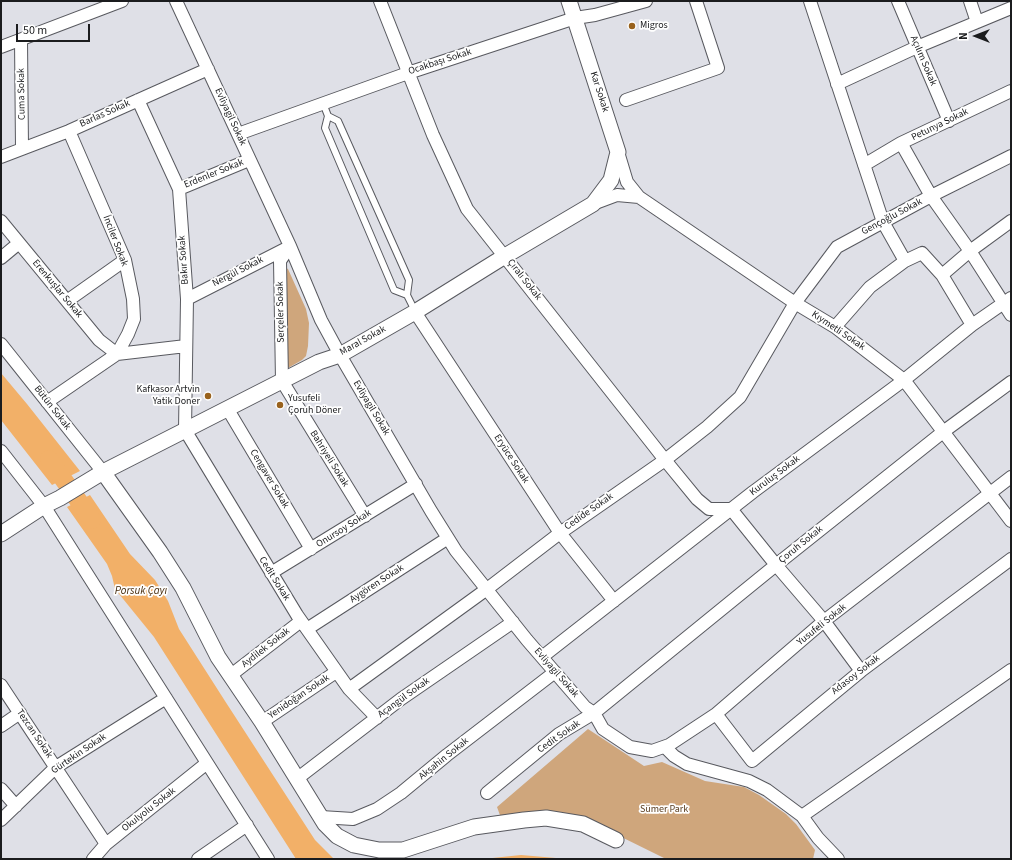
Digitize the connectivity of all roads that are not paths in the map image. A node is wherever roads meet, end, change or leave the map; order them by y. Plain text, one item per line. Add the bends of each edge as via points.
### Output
1 (122, 1) edge
2 (176, 1) edge
3 (380, 1) edge
4 (569, 1) edge
5 (646, 1) edge
6 (696, 1) edge
7 (810, 1) edge
8 (898, 1) edge
9 (970, 1) edge
10 (1011, 8) edge
11 (575, 18) junction
12 (977, 22) junction
13 (21, 40) junction
14 (1, 47) edge
15 (918, 47) junction
16 (208, 69) junction
17 (408, 72) junction
18 (837, 84) junction
19 (1011, 91) edge
20 (138, 100) junction
21 (626, 100) dead end
22 (323, 103) junction
23 (328, 116) junction
24 (949, 121) junction
25 (69, 130) junction
26 (238, 134) junction
27 (901, 143) junction
28 (22, 148) junction
29 (618, 152) junction
30 (1011, 156) edge
31 (1, 157) edge
32 (249, 160) junction
33 (864, 165) junction
34 (627, 182) joint
35 (179, 189) junction
36 (931, 196) junction
37 (639, 197) junction
38 (593, 204) junction
39 (1, 221) edge
40 (1011, 221) edge
41 (883, 222) junction
42 (19, 243) junction
43 (290, 246) junction
44 (970, 251) junction
45 (505, 256) junction
46 (1, 258) edge
47 (125, 260) junction
48 (905, 261) junction
49 (942, 275) junction
50 (407, 295) junction
51 (187, 299) junction
52 (67, 301) junction
53 (1007, 301) edge
54 (795, 303) junction
55 (415, 312) junction
56 (1011, 315) edge
57 (972, 325) junction
58 (835, 327) junction
59 (1, 344) edge
60 (186, 346) junction
61 (116, 354) junction
62 (340, 355) junction
63 (904, 380) junction
64 (282, 381) junction
65 (1011, 382) edge
66 (47, 402) junction
67 (227, 408) junction
68 (185, 430) junction
69 (943, 432) junction
70 (1, 451) edge
71 (665, 460) junction
72 (103, 472) junction
73 (1011, 477) edge
74 (416, 484) junction
75 (989, 492) junction
76 (44, 506) junction
77 (731, 509) junction
78 (365, 516) junction
79 (1011, 521) edge
80 (560, 533) junction
81 (1, 534) edge
82 (448, 538) junction
83 (311, 549) junction
84 (1011, 559) edge
85 (776, 565) junction
86 (271, 573) junction
87 (486, 589) junction
88 (614, 601) junction
89 (824, 621) junction
90 (513, 622) junction
91 (304, 625) junction
92 (542, 657) junction
93 (1011, 670) edge
94 (861, 671) junction
95 (336, 672) junction
96 (555, 672) junction
97 (231, 675) junction
98 (1, 685) edge
99 (349, 689) junction
100 (166, 698) junction
101 (20, 713) junction
102 (594, 713) junction
103 (716, 714) junction
104 (377, 718) junction
105 (262, 722) junction
106 (1, 726) edge
107 (665, 747) junction
108 (652, 751) joint
109 (207, 763) junction
110 (56, 767) junction
111 (298, 778) junction
112 (1, 788) edge
113 (487, 792) dead end
114 (16, 806) junction
115 (802, 816) junction
116 (321, 817) junction
117 (1, 820) edge
118 (247, 825) junction
119 (616, 840) dead end
120 (106, 844) junction
121 (92, 859) edge
122 (198, 859) edge
123 (268, 859) edge
124 (838, 859) edge

1 - 13 street
2 - 16 street, Evliyagil Sokak
3 - 17 street, Çıralı Sokak
4 - 11 street, Kar Sokak
5 - 11 street, Ocakbaşı Sokak
6 - 21 street via 718,68
7 - 18 street
8 - 15 street, Açılım Sokak
9 - 12 street
10 - 12 street
11 - 17 street, Ocakbaşı Sokak
11 - 29 street, Kar Sokak
12 - 15 street
13 - 14 street
13 - 28 street, Cuma Sokak
15 - 18 street
15 - 24 street, Açılım Sokak
16 - 20 street, Barlas Sokak
16 - 26 street, Evliyagil Sokak
17 - 22 street, Ocakbaşı Sokak
17 - 45 street, Çıralı Sokak via 433,136 467,209
18 - 33 street
19 - 24 street, Petunya Sokak
20 - 25 street, Barlas Sokak
20 - 35 street, Bakır Sokak
22 - 23 lane
22 - 26 street, Ocakbaşı Sokak
23 - 50 lane via 338,121 409,280
23 - 50 lane via 325,128 394,290
24 - 27 street, Petunya Sokak
25 - 28 street, Barlas Sokak
25 - 47 street, İnciler Sokak
26 - 32 street, Evliyagil Sokak
27 - 33 street
27 - 36 street, Petunya Sokak
28 - 31 street, Barlas Sokak
29 - 34 street, Kar Sokak
29 - 38 street via 611,180
30 - 36 street, Gençoğlu Sokak
32 - 35 street, Erdenler Sokak
32 - 43 street, Evliyagil Sokak
33 - 41 street
34 - 37 street, Kıymetli Sokak
35 - 51 street, Bakır Sokak
36 - 41 street, Gençoğlu Sokak
36 - 44 street, Petunya Sokak
37 - 38 street via 617,195
37 - 54 street, Kıymetli Sokak
38 - 45 street, Maral Sokak
39 - 42 street, Erenkuşlar Sokak
40 - 44 street
41 - 48 street
41 - 54 street, Gençoğlu Sokak via 837,247
42 - 46 street
42 - 52 street, Erenkuşlar Sokak
43 - 51 street, Nergül Sokak
43 - 62 street, Evliyagil Sokak via 321,320
43 - 64 street, Serçeler Sokak via 280,261
44 - 49 street
44 - 53 street, Petunya Sokak
45 - 55 street, Maral Sokak
45 - 71 street, Çıralı Sokak
47 - 52 street
47 - 61 street, İnciler Sokak via 133,299 134,319
48 - 49 street via 922,253
48 - 58 street via 870,287
49 - 57 street
50 - 55 lane
51 - 60 street, Bakır Sokak
52 - 61 street, Erenkuşlar Sokak via 99,340
53 - 56 street, Petunya Sokak
53 - 57 street, Kuruluş Sokak
54 - 58 street, Kıymetli Sokak
54 - 71 street, Cedide Sokak via 740,397
55 - 62 street, Maral Sokak
55 - 80 street, Eryüce Sokak
57 - 63 street, Kuruluş Sokak
58 - 63 street, Kıymetli Sokak
59 - 66 street, Bütün Sokak
60 - 61 street
60 - 68 street, Bakır Sokak
61 - 66 street
62 - 64 street, Maral Sokak
62 - 74 street, Evliyagil Sokak
63 - 69 street, Kıymetli Sokak
63 - 77 street, Kuruluş Sokak
64 - 67 street, Maral Sokak
64 - 78 street, Bahriyeli Sokak
65 - 69 street, Çoruh Sokak
66 - 72 street, Bütün Sokak
67 - 68 street, Maral Sokak
67 - 83 street, Cengaver Sokak
68 - 72 street, Maral Sokak
68 - 86 street, Cedit Sokak
69 - 75 street, Kıymetli Sokak
69 - 85 street, Çoruh Sokak
70 - 76 street
71 - 77 street, Çıralı Sokak via 697,499 709,509
71 - 80 street, Cedide Sokak
72 - 76 street, Maral Sokak
72 - 97 street via 183,588 218,657
73 - 75 street, Yusufeli Sokak
74 - 78 street, Onursoy Sokak
74 - 82 street, Evliyagil Sokak
75 - 79 street, Kıymetli Sokak
75 - 89 street, Yusufeli Sokak
76 - 81 street, Maral Sokak
76 - 100 street
77 - 85 street
77 - 88 street, Kuruluş Sokak
78 - 83 street, Onursoy Sokak
80 - 87 street, Cedide Sokak
80 - 88 street, Eryüce Sokak
82 - 87 street, Evliyagil Sokak
82 - 91 street, Aygören Sokak
83 - 86 street, Onursoy Sokak
84 - 94 street, Adasoy Sokak
85 - 89 street
85 - 102 street, Çoruh Sokak
86 - 91 street, Cedit Sokak
87 - 90 street, Evliyagil Sokak
87 - 99 street, Cedide Sokak
88 - 92 street, Kuruluş Sokak
89 - 94 street
89 - 103 street, Yusufeli Sokak
90 - 92 street, Evliyagil Sokak
90 - 104 street, Açangül Sokak
91 - 95 street, Cedit Sokak
91 - 97 street, Aydilek Sokak
92 - 96 street, Evliyagil Sokak
93 - 115 street
94 - 103 street, Adasoy Sokak via 752,761
95 - 99 street, Cedit Sokak
95 - 105 street, Yenidoğan Sokak
96 - 102 street, Evliyagil Sokak via 585,707
96 - 116 street, Akşahin Sokak via 377,809 353,819
97 - 105 street
98 - 101 street, Tezcan Sokak
99 - 104 street, Cedit Sokak
100 - 109 street
100 - 110 street, Gürtekin Sokak
101 - 106 street
101 - 110 street, Tezcan Sokak
102 - 108 street, Evliyagil Sokak via 603,729 630,747
102 - 113 street, Cedit Sokak via 559,734
103 - 107 street, Yusufeli Sokak
104 - 111 street, Açangül Sokak
105 - 111 street
107 - 108 street, Yusufeli Sokak
107 - 115 street via 687,764 758,785
109 - 118 street
109 - 120 street, Okulyolu Sokak
110 - 114 street, Gürtekin Sokak
110 - 120 street, Tezcan Sokak
111 - 116 street
112 - 114 street
114 - 117 street, Gürtekin Sokak
115 - 124 street
116 - 119 street via 337,836 354,845 379,850 403,850 474,827 546,818 583,824
118 - 122 street
118 - 123 street
120 - 121 street, Okulyolu Sokak

